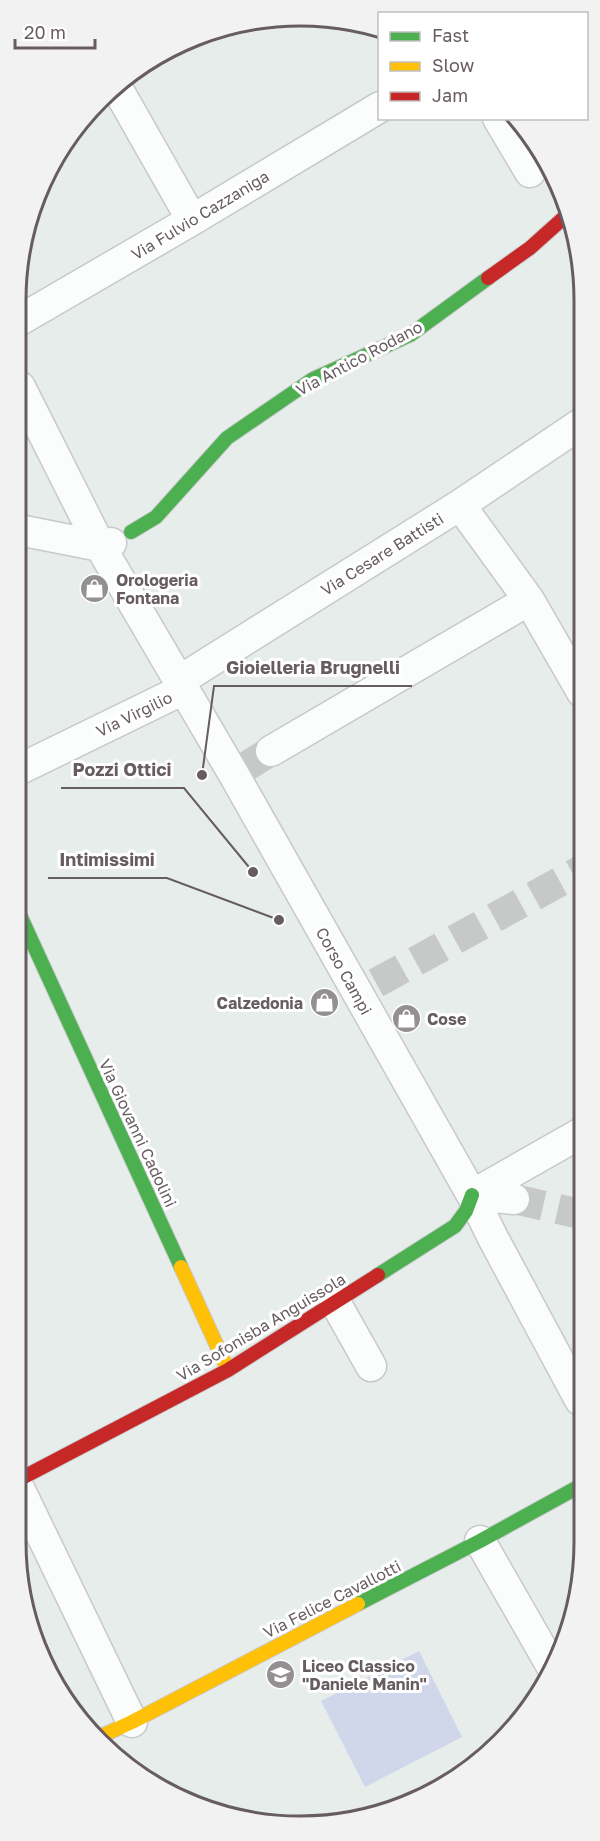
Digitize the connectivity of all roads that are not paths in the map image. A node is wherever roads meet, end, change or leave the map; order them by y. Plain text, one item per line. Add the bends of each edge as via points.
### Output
1 (120, 93) edge
2 (378, 109) edge
3 (499, 120) edge
4 (530, 172) dead end
5 (562, 219) edge
6 (192, 220) junction
7 (25, 317) edge
8 (25, 395) edge
9 (574, 428) edge
10 (460, 505) junction
11 (25, 531) edge
12 (114, 540) junction
13 (529, 600) junction
14 (574, 678) edge
15 (182, 685) junction
16 (250, 763) junction
17 (25, 767) edge
18 (25, 926) edge
19 (574, 1136) edge
20 (472, 1195) junction
21 (514, 1199) tunnel mouth
22 (335, 1302) junction
23 (371, 1366) dead end
24 (228, 1370) junction
25 (574, 1389) edge
26 (25, 1475) edge
27 (574, 1489) edge
28 (25, 1499) edge
29 (480, 1541) junction
30 (548, 1659) edge
31 (132, 1722) junction
32 (106, 1734) edge

1 - 6 street
2 - 6 street, Via Fulvio Cazzaniga
3 - 4 street
5 - 12 street, Via Antico Rodano via 530,248 410,334 313,379 227,438 156,517
6 - 7 street, Via Fulvio Cazzaniga
8 - 12 street, Corso Campi
9 - 10 street, Via Cesare Battisti
10 - 13 street
10 - 15 street, Via Cesare Battisti via 227,652
11 - 12 street
12 - 15 street, Corso Campi
13 - 14 street
13 - 16 street
15 - 16 street, Corso Campi
15 - 17 street, Via Virgilio via 138,713
16 - 20 street, Corso Campi
18 - 24 street, Via Giovanni Cadolini
19 - 20 street
20 - 21 street
20 - 22 street, Via Sofonisba Anguissola via 455,1226
20 - 25 street, Corso Campi
22 - 23 street
22 - 24 street, Via Sofonisba Anguissola
24 - 26 street, Via Sofonisba Anguissola
27 - 29 street, Via Felice Cavallotti
28 - 31 street
29 - 30 street
29 - 31 street, Via Felice Cavallotti
31 - 32 street, Via Felice Cavallotti

